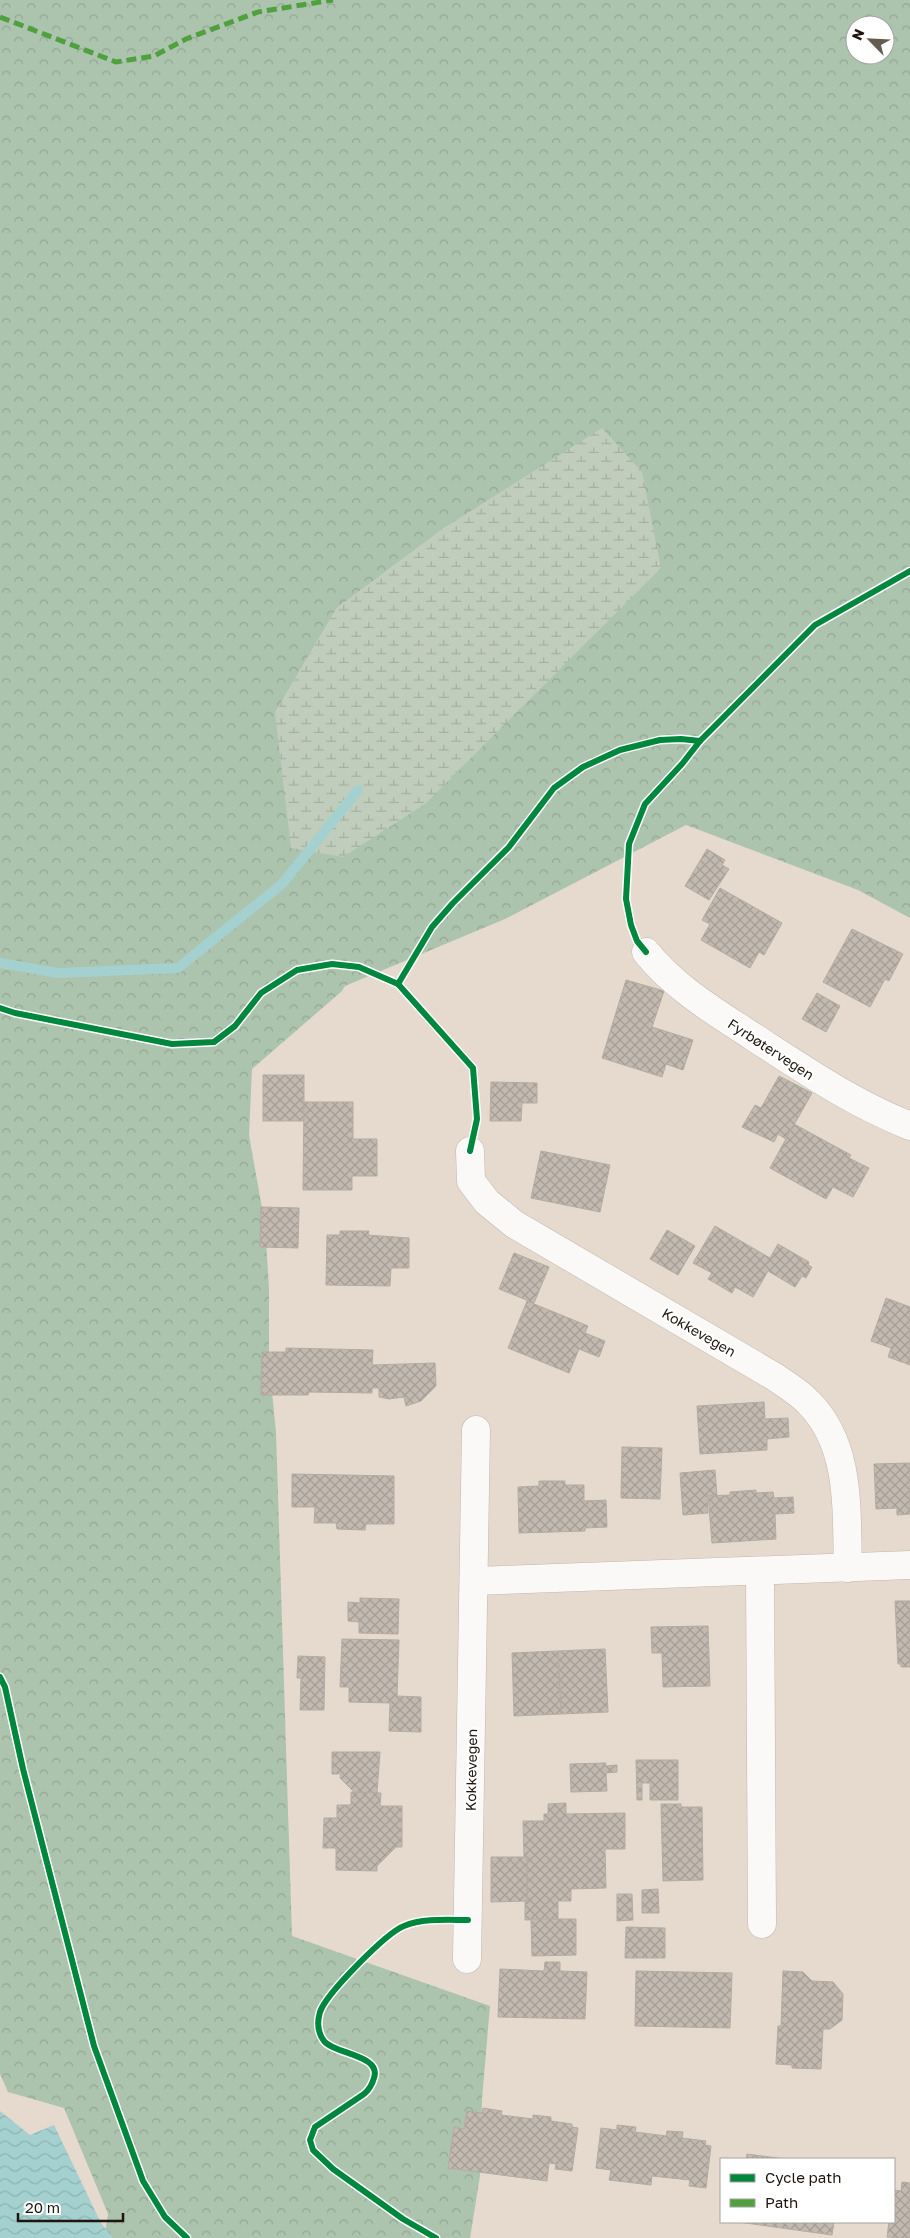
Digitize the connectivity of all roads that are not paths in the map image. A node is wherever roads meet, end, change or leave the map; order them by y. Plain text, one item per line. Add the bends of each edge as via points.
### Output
1 (646, 952) dead end
2 (910, 1126) edge
3 (470, 1152) dead end
4 (476, 1430) dead end
5 (910, 1565) edge
6 (848, 1568) junction
7 (760, 1572) junction
8 (474, 1581) junction
9 (762, 1924) dead end
10 (467, 1959) dead end

1 - 2 street, Fyrbøtervegen via 690,995 810,1074 874,1111
3 - 6 street, Kokkevegen via 472,1181 486,1202 514,1224 775,1377 808,1402 828,1427 841,1459
4 - 8 street, Kokkevegen
5 - 6 street
6 - 7 street
7 - 8 street
7 - 9 street
8 - 10 street, Kokkevegen

